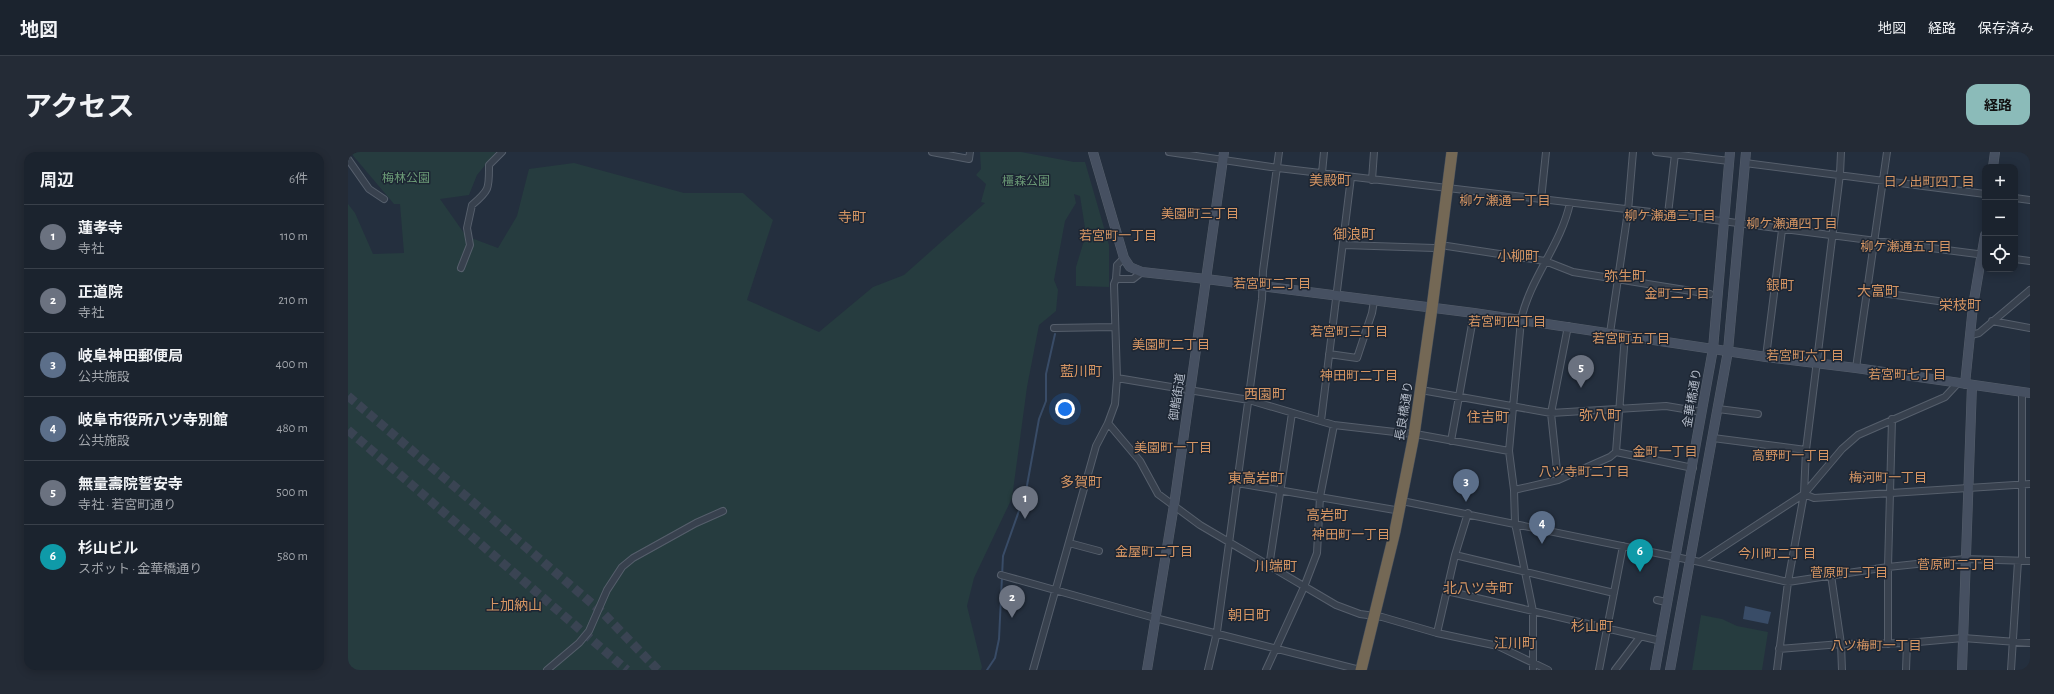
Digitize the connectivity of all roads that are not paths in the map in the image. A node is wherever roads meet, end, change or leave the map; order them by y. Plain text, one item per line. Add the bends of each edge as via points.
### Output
1 (502, 152) edge
2 (932, 152) edge
3 (970, 152) edge
4 (1093, 152) edge
5 (1172, 152) edge
6 (1279, 152) edge
7 (1324, 152) edge
8 (1374, 152) edge
9 (1446, 152) edge
10 (1452, 152) edge
11 (1546, 152) edge
12 (1634, 152) edge
13 (1656, 152) edge
14 (1746, 152) edge
15 (1841, 152) edge
16 (1887, 152) edge
17 (1994, 152) edge
18 (1675, 154) junction
19 (1224, 156) edge
20 (1729, 156) edge
21 (348, 159) edge
22 (1745, 162) junction
23 (1993, 164) edge
24 (1278, 168) junction
25 (1322, 173) junction
26 (1840, 174) junction
27 (1351, 177) junction
28 (1372, 180) junction
29 (1882, 180) junction
30 (1446, 188) junction
31 (1982, 194) edge
32 (2018, 198) edge
33 (384, 199) dead end
34 (1541, 200) junction
35 (2030, 200) edge
36 (1570, 204) junction
37 (1628, 211) junction
38 (1668, 214) junction
39 (1724, 222) junction
40 (1739, 224) junction
41 (1782, 230) junction
42 (1832, 235) junction
43 (1875, 241) junction
44 (1344, 245) junction
45 (1447, 246) dead end
46 (1434, 248) junction
47 (1982, 255) edge
48 (1124, 258) junction
49 (2018, 259) edge
50 (1545, 261) junction
51 (2030, 261) edge
52 (1982, 264) edge
53 (461, 268) dead end
54 (1142, 272) junction
55 (1206, 279) junction
56 (1116, 280) junction
57 (1617, 280) junction
58 (1262, 286) junction
59 (2030, 290) edge
60 (1868, 291) junction
61 (1710, 294) dead end
62 (1336, 295) junction
63 (1374, 300) junction
64 (1973, 306) junction
65 (1429, 307) junction
66 (1474, 313) junction
67 (1521, 320) junction
68 (1992, 321) junction
69 (1568, 326) junction
70 (1114, 327) junction
71 (1054, 328) dead end
72 (2030, 328) edge
73 (1610, 333) junction
74 (1625, 335) junction
75 (1971, 335) junction
76 (1713, 349) junction
77 (1728, 351) junction
78 (1329, 354) junction
79 (1766, 357) junction
80 (1818, 364) junction
81 (1856, 368) junction
82 (1116, 378) junction
83 (1965, 384) junction
84 (1421, 390) junction
85 (1190, 391) junction
86 (2026, 393) edge
87 (1460, 396) junction
88 (1249, 400) junction
89 (1512, 406) junction
90 (1619, 409) junction
91 (1718, 409) junction
92 (1702, 412) junction
93 (1292, 413) junction
94 (1551, 413) junction
95 (1758, 414) dead end
96 (1892, 419) junction
97 (1321, 421) junction
98 (1108, 423) junction
99 (1334, 425) junction
100 (1411, 435) junction
101 (1713, 438) junction
102 (1451, 441) junction
103 (1806, 450) junction
104 (1509, 451) junction
105 (1616, 452) junction
106 (1693, 468) junction
107 (1558, 480) junction
108 (1237, 483) junction
109 (2023, 483) junction
110 (2030, 484) edge
111 (1968, 487) junction
112 (1280, 490) junction
113 (1514, 490) junction
114 (1890, 492) junction
115 (1804, 494) junction
116 (1320, 497) junction
117 (1402, 501) junction
118 (1174, 505) junction
119 (1395, 510) junction
120 (723, 511) dead end
121 (1468, 514) junction
122 (1515, 523) junction
123 (1230, 542) junction
124 (1069, 543) junction
125 (1623, 546) junction
126 (1098, 551) dead end
127 (1455, 555) junction
128 (1674, 557) junction
129 (1965, 559) junction
130 (1695, 561) junction
131 (2020, 561) junction
132 (2030, 561) edge
133 (1888, 566) junction
134 (1269, 567) junction
135 (1526, 572) junction
136 (1001, 575) dead end
137 (1831, 575) junction
138 (1788, 582) junction
139 (1304, 588) junction
140 (1056, 589) junction
141 (1446, 591) junction
142 (1614, 593) junction
143 (1657, 600) dead end
144 (1666, 602) junction
145 (1533, 612) junction
146 (1372, 616) junction
147 (1155, 618) junction
148 (1608, 629) junction
149 (1217, 632) junction
150 (1437, 633) junction
151 (1640, 637) junction
152 (1963, 638) junction
153 (1661, 641) junction
154 (2013, 642) junction
155 (1907, 643) junction
156 (2030, 643) edge
157 (1841, 644) junction
158 (1888, 644) junction
159 (1277, 648) junction
160 (1780, 649) junction
161 (1533, 667) edge
162 (547, 670) edge
163 (1033, 670) edge
164 (1147, 670) edge
165 (1208, 670) edge
166 (1266, 670) edge
167 (1358, 670) edge
168 (1548, 670) edge
169 (1599, 670) edge
170 (1615, 670) edge
171 (1655, 670) edge
172 (1670, 670) edge
173 (1777, 670) edge
174 (1842, 670) edge
175 (1906, 670) edge
176 (1962, 670) edge
177 (2011, 670) edge

1 - 53 street via 489,165 489,187 486,193 472,205 467,228 470,246
2 - 3 street via 969,159
4 - 48 street
5 - 19 street
6 - 24 street
7 - 25 street
8 - 28 street
9 - 30 highway, 長良橋通り
10 - 30 highway, 長良橋通り
11 - 34 street
12 - 37 street
13 - 18 street
14 - 22 street
15 - 26 street
16 - 29 street
17 - 23 street
18 - 20 street
18 - 38 street
19 - 24 street
19 - 55 street, 御鮨街道
20 - 39 street, 金華橋通り
21 - 33 street via 369,189
22 - 26 street
22 - 40 street
24 - 25 street
24 - 58 street
25 - 27 street
26 - 29 street
26 - 42 street
27 - 28 street
27 - 44 street
28 - 30 street
29 - 31 street
29 - 43 street
30 - 34 street
30 - 46 highway, 長良橋通り
30 - 65 highway, 長良橋通り
32 - 35 street
34 - 36 street
36 - 37 street
36 - 50 street via 1564,228
37 - 38 street
37 - 57 street
38 - 39 street
39 - 40 street
39 - 76 street, 金華橋通り
40 - 41 street
40 - 77 street
41 - 42 street
41 - 79 street
42 - 43 street
42 - 80 street
43 - 47 street
43 - 60 street
44 - 46 street
44 - 62 street
45 - 50 street
46 - 65 highway, 長良橋通り
48 - 54 street via 1130,267
48 - 56 street via 1117,266
49 - 51 street
50 - 57 street via 1573,272
50 - 67 street via 1524,304
52 - 64 street
54 - 55 street
54 - 56 street via 1133,279
55 - 58 street
55 - 85 street, 御鮨街道
56 - 70 street
57 - 61 street
57 - 73 street
58 - 62 street
58 - 88 street
59 - 68 street
60 - 64 street
60 - 81 street
62 - 63 street
62 - 78 street
63 - 65 street
63 - 78 street via 1357,358
64 - 75 street
65 - 66 street
65 - 84 highway, 長良橋通り
65 - 100 highway, 長良橋通り
66 - 67 street
66 - 87 street
67 - 69 street
67 - 89 street
68 - 72 street
68 - 75 street via 1979,333
69 - 73 street
69 - 94 street
70 - 71 street
70 - 82 street
73 - 74 street
74 - 76 street
74 - 90 street
75 - 83 street
76 - 77 street
76 - 92 street, 金華橋通り
77 - 79 street
77 - 91 street
78 - 97 street
79 - 80 street
80 - 81 street
80 - 103 street
81 - 83 street
82 - 85 street
82 - 98 street via 1115,404
83 - 86 street
83 - 96 street via 1945,397
83 - 111 street
84 - 87 street
84 - 100 highway, 長良橋通り
85 - 88 street
85 - 118 street, 御鮨街道
86 - 109 street
87 - 89 street
87 - 102 street
88 - 93 street
88 - 108 street
89 - 94 street
89 - 104 street
90 - 92 street via 1666,406
90 - 94 street
90 - 105 street
91 - 95 street
91 - 101 street
92 - 106 street, 金華橋通り
93 - 97 street
93 - 112 street
94 - 107 street
96 - 114 street
96 - 115 street via 1858,435 1842,449
97 - 99 street
98 - 118 street via 1140,461 1158,494
98 - 124 street via 1096,446
99 - 100 street
99 - 116 street
100 - 102 street
100 - 117 highway, 長良橋通り
100 - 119 highway, 長良橋通り
101 - 103 street
101 - 130 street
102 - 104 street
103 - 115 street
104 - 113 street
105 - 106 street
105 - 107 street
106 - 128 street, 金華橋通り
107 - 113 street
108 - 112 street
108 - 123 street
109 - 110 street
109 - 111 street
109 - 131 street
111 - 114 street
111 - 129 street
112 - 116 street
112 - 134 street
113 - 122 street
114 - 115 street via 1814,498
114 - 133 street
115 - 130 street
115 - 138 street
116 - 119 street
116 - 139 street via 1317,553
117 - 121 street
117 - 146 highway, 長良橋通り
118 - 123 street via 1200,525
118 - 147 street, 御鮨街道
119 - 146 highway, 長良橋通り
120 - 162 street via 696,523 633,558 622,567 607,590 589,631
121 - 122 street
121 - 127 street
122 - 125 street
122 - 135 street
123 - 134 street
123 - 149 street
124 - 126 street
124 - 140 street
125 - 128 street
125 - 142 street
127 - 135 street
127 - 141 street
128 - 130 street
128 - 144 street, 金華橋通り
129 - 131 street
129 - 133 street
129 - 152 street
130 - 138 street
130 - 172 street
131 - 132 street
131 - 154 street
133 - 137 street
133 - 158 street
134 - 139 street
135 - 142 street
135 - 145 street
136 - 140 street
137 - 138 street
137 - 157 street
138 - 160 street
139 - 146 street via 1336,605
139 - 159 street
140 - 147 street
140 - 163 street
141 - 145 street
141 - 150 street
142 - 148 street
143 - 144 street
144 - 153 street, 金華橋通り
145 - 148 street
145 - 161 street
146 - 150 street
146 - 167 highway, 長良橋通り
147 - 149 street
147 - 164 street, 御鮨街道
148 - 151 street
148 - 169 street
149 - 159 street
149 - 165 street
150 - 161 street via 1498,646
151 - 153 street
151 - 170 street
152 - 154 street
152 - 155 street
152 - 176 street
153 - 171 street, 金華橋通り
154 - 156 street
154 - 177 street
155 - 158 street
155 - 175 street
157 - 158 street
157 - 160 street
157 - 174 street
159 - 166 street
159 - 167 street
160 - 173 street
161 - 168 street

